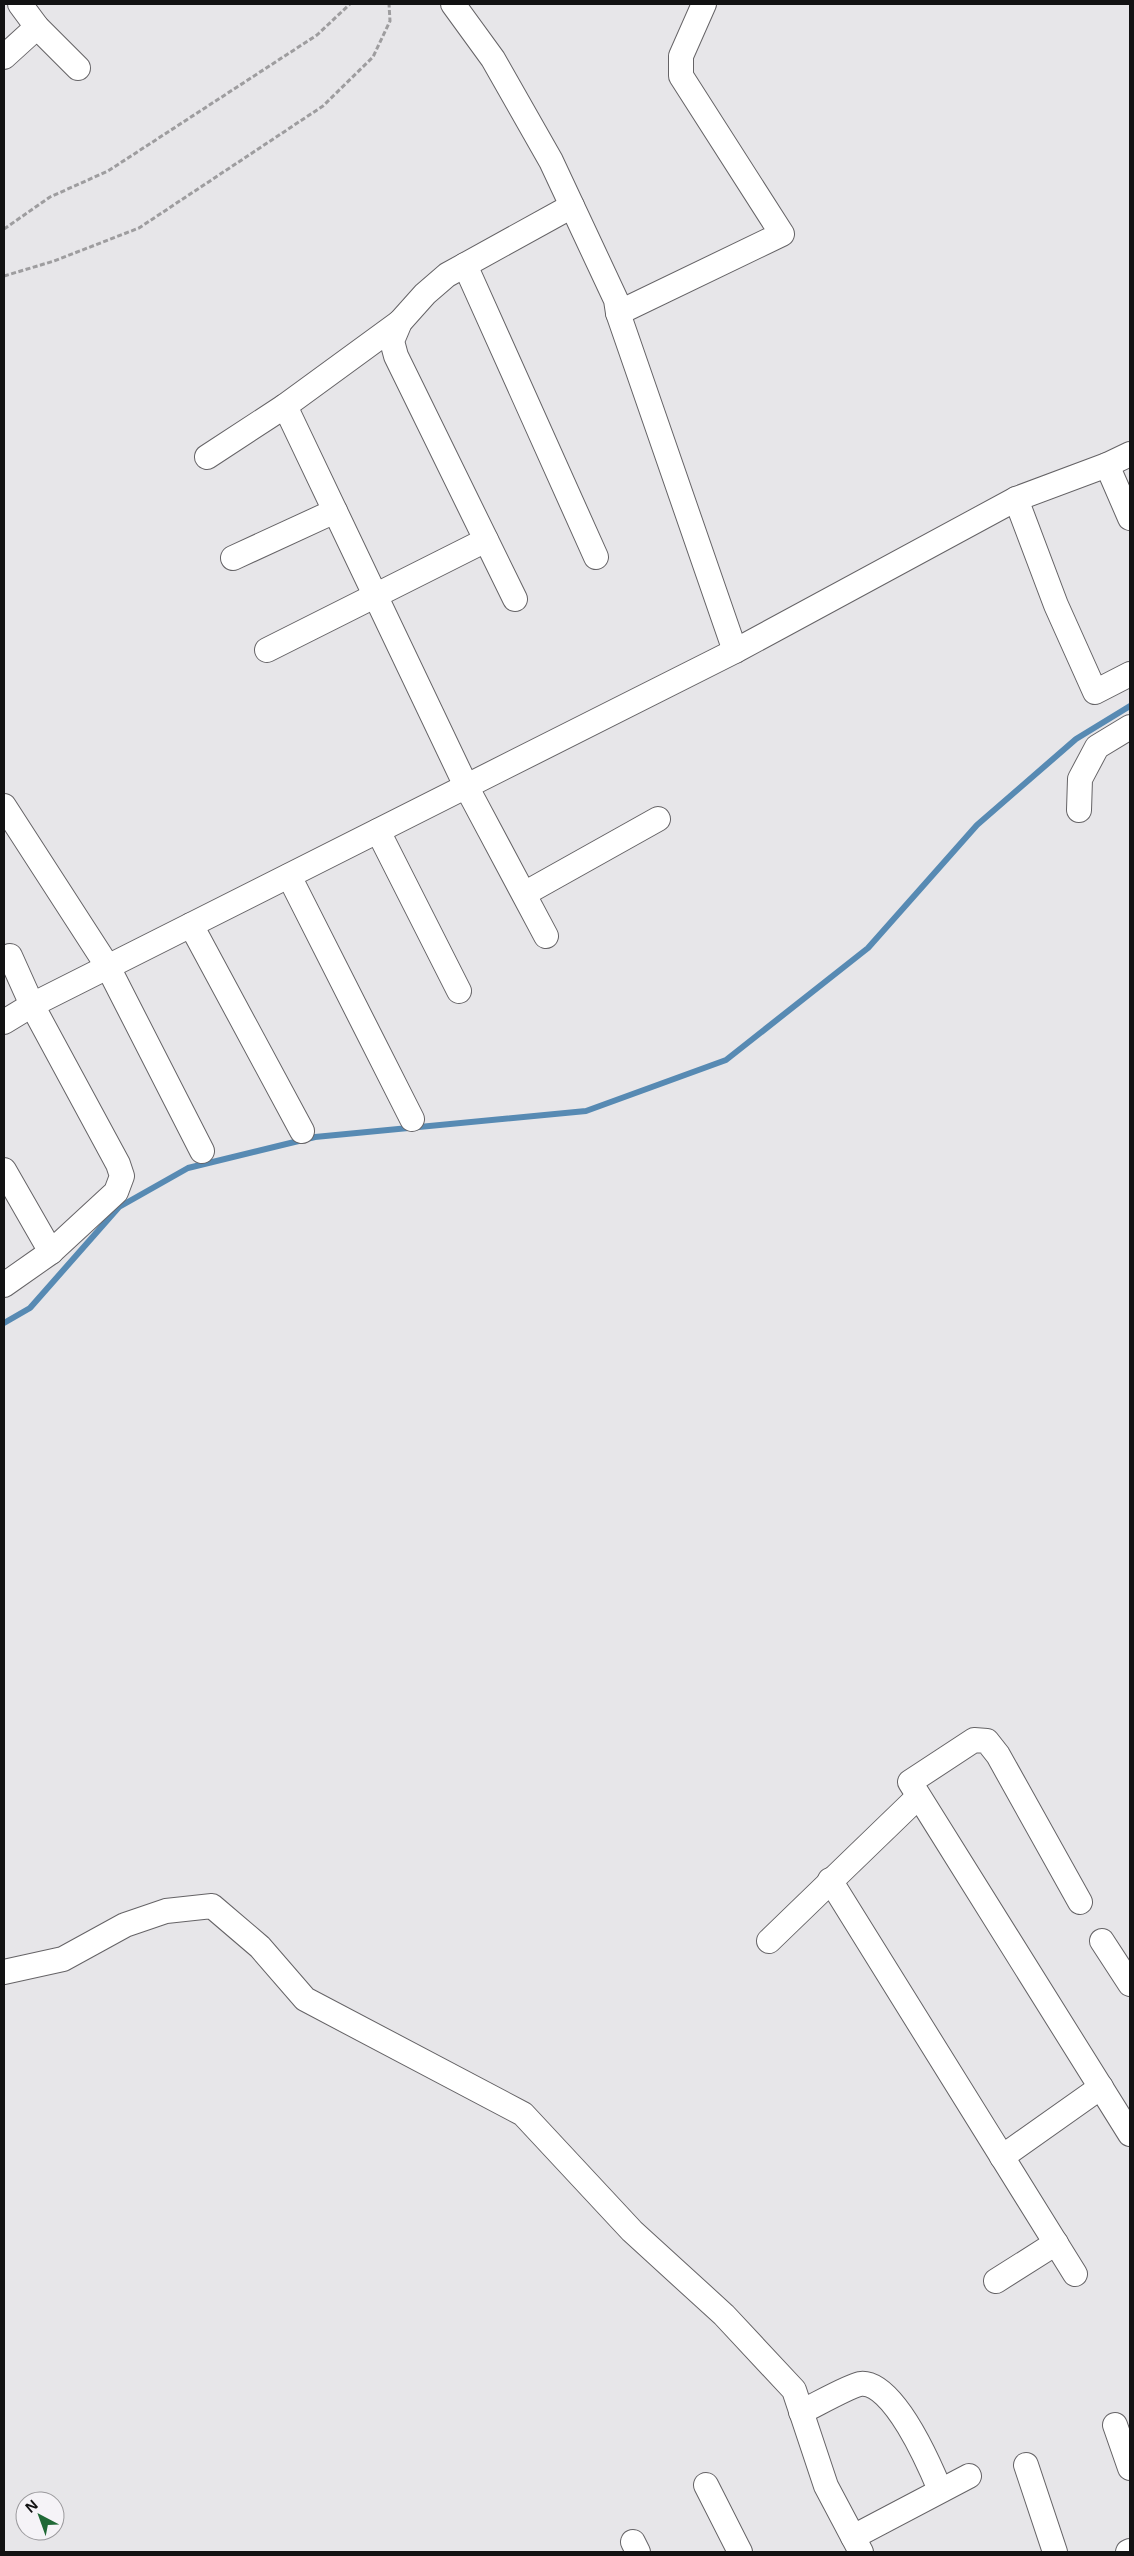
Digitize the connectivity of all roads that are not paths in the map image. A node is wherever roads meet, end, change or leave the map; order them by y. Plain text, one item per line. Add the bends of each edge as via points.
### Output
1 (20, 4) edge
2 (453, 4) edge
3 (704, 4) edge
4 (37, 27) junction
5 (4, 57) edge
6 (78, 68) dead end
7 (572, 206) junction
8 (464, 265) junction
9 (618, 312) junction
10 (400, 322) junction
11 (285, 406) junction
12 (1130, 454) edge
13 (207, 457) dead end
14 (1107, 465) junction
15 (1016, 499) junction
16 (335, 511) junction
17 (1130, 518) edge
18 (486, 540) junction
19 (596, 557) dead end
20 (233, 558) dead end
21 (375, 596) junction
22 (515, 599) dead end
23 (267, 650) dead end
24 (734, 651) junction
25 (1130, 674) edge
26 (1130, 727) edge
27 (466, 786) junction
28 (4, 806) edge
29 (1079, 810) dead end
30 (658, 819) dead end
31 (378, 831) junction
32 (289, 876) junction
33 (524, 894) junction
34 (191, 925) junction
35 (546, 936) dead end
36 (4, 959) edge
37 (108, 967) junction
38 (460, 991) dead end
39 (32, 1006) junction
40 (4, 1022) edge
41 (412, 1119) dead end
42 (302, 1131) dead end
43 (202, 1152) dead end
44 (4, 1170) edge
45 (51, 1252) junction
46 (4, 1285) edge
47 (918, 1797) junction
48 (830, 1880) junction
49 (1080, 1902) dead end
50 (769, 1941) dead end
51 (1102, 1941) dead end
52 (4, 1972) edge
53 (1130, 1984) edge
54 (1101, 2088) junction
55 (1130, 2134) edge
56 (1002, 2157) junction
57 (1056, 2243) junction
58 (1075, 2274) dead end
59 (996, 2282) dead end
60 (801, 2412) junction
61 (1115, 2425) dead end
62 (1026, 2465) dead end
63 (1130, 2468) edge
64 (969, 2476) dead end
65 (706, 2485) dead end
66 (940, 2490) junction
67 (857, 2545) edge
68 (740, 2552) edge
69 (1055, 2552) edge

1 - 4 street
2 - 7 street via 493,60 551,161
3 - 9 street via 681,56 681,76 782,234
4 - 5 street
4 - 6 street
7 - 8 street
7 - 9 street via 616,300
8 - 10 street via 425,294
8 - 19 street
9 - 24 street
10 - 11 street
10 - 18 street via 392,341 396,356
11 - 13 street
11 - 16 street
12 - 14 street
14 - 15 street
14 - 17 street
15 - 24 street
15 - 25 street via 1056,605 1095,692
16 - 20 street
16 - 21 street
18 - 21 street
18 - 22 street
21 - 23 street
21 - 27 street
24 - 27 street
26 - 29 street via 1097,747 1080,779
27 - 31 street
27 - 33 street
28 - 37 street
30 - 33 street
31 - 32 street
31 - 38 street
32 - 34 street
32 - 41 street
33 - 35 street
34 - 37 street
34 - 42 street
36 - 39 street via 10,956
37 - 39 street
37 - 43 street
39 - 40 street
39 - 45 street via 122,1176 116,1192
44 - 45 street
45 - 46 street
47 - 48 street
47 - 49 street via 910,1782 974,1740 987,1741 998,1755
47 - 54 street
48 - 50 street
48 - 56 street
51 - 53 street
52 - 60 street via 63,1959 125,1925 166,1911 212,1906 260,1947 305,1999 522,2114 632,2231 724,2316 794,2390
54 - 55 street
54 - 56 street
56 - 57 street
57 - 58 street
57 - 59 street
60 - 66 street via 861,2384 877,2388 890,2400 922,2448
60 - 67 street via 826,2486
61 - 63 street
62 - 69 street
64 - 66 street
65 - 68 street
66 - 67 street

